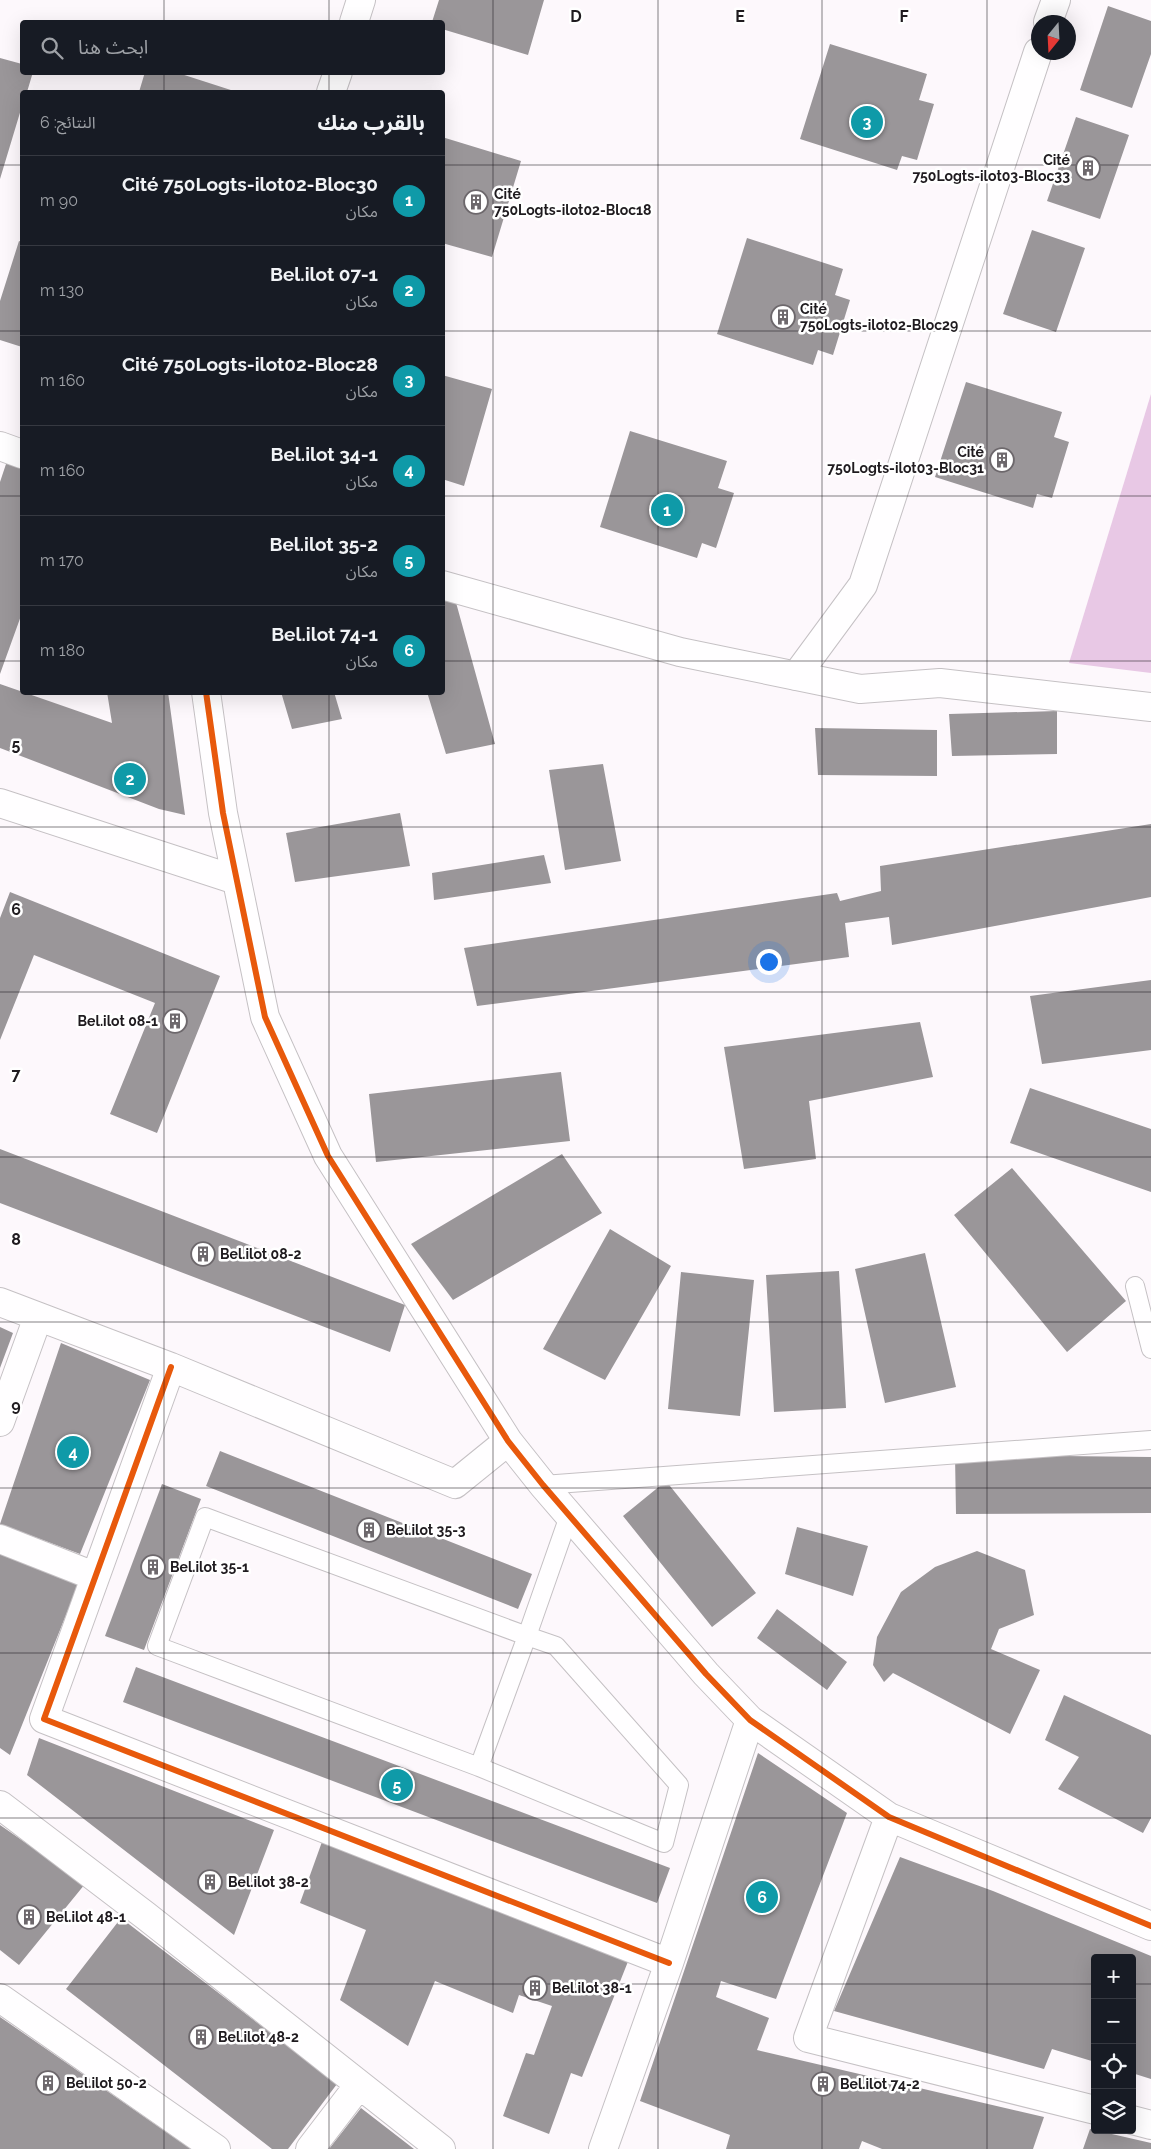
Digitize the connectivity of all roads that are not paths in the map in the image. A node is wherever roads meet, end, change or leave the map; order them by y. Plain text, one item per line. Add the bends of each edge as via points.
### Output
1 (361, 0) edge
2 (1056, 0) edge
3 (1051, 15) edge
4 (355, 20) edge
5 (1035, 60) edge
6 (337, 75) edge
7 (332, 90) edge
8 (0, 446) edge
9 (20, 453) edge
10 (445, 586) edge
11 (796, 676) junction
12 (206, 695) edge
13 (1151, 707) edge
14 (0, 803) edge
15 (236, 880) junction
16 (1135, 1286) dead end
17 (0, 1302) edge
18 (38, 1317) junction
19 (1151, 1349) edge
20 (171, 1367) junction
21 (0, 1422) edge
22 (1151, 1440) edge
23 (508, 1441) junction
24 (542, 1485) junction
25 (569, 1516) junction
26 (0, 1539) edge
27 (94, 1576) junction
28 (527, 1636) junction
29 (750, 1720) junction
30 (480, 1767) junction
31 (0, 1806) edge
32 (889, 1817) junction
33 (1151, 1926) edge
34 (669, 1963) junction
35 (0, 1998) edge
36 (359, 2085) junction
37 (1091, 2109) edge
38 (1136, 2121) edge
39 (1151, 2124) edge
40 (216, 2149) edge
41 (310, 2149) edge
42 (441, 2149) edge
43 (603, 2149) edge

1 - 4 street
2 - 3 street
5 - 11 street via 863,585
6 - 7 street
8 - 9 street
10 - 11 street via 680,652
11 - 13 street via 860,689 940,683
12 - 15 street
14 - 15 street
15 - 23 street via 265,1017 328,1156
16 - 19 lane
17 - 18 street
18 - 20 street
18 - 21 street
20 - 23 street via 455,1484
20 - 27 street
22 - 24 lane
23 - 24 street
24 - 25 street
25 - 28 lane
25 - 29 street
26 - 27 street
27 - 34 street via 44,1718
28 - 30 lane
28 - 30 lane via 556,1646 679,1785 664,1843
28 - 30 lane via 205,1517 157,1646
29 - 32 street
29 - 34 street
31 - 36 street via 146,1916
32 - 33 street
32 - 37 street via 808,2038
34 - 43 street
35 - 40 street
36 - 41 street
36 - 42 street
38 - 39 street

